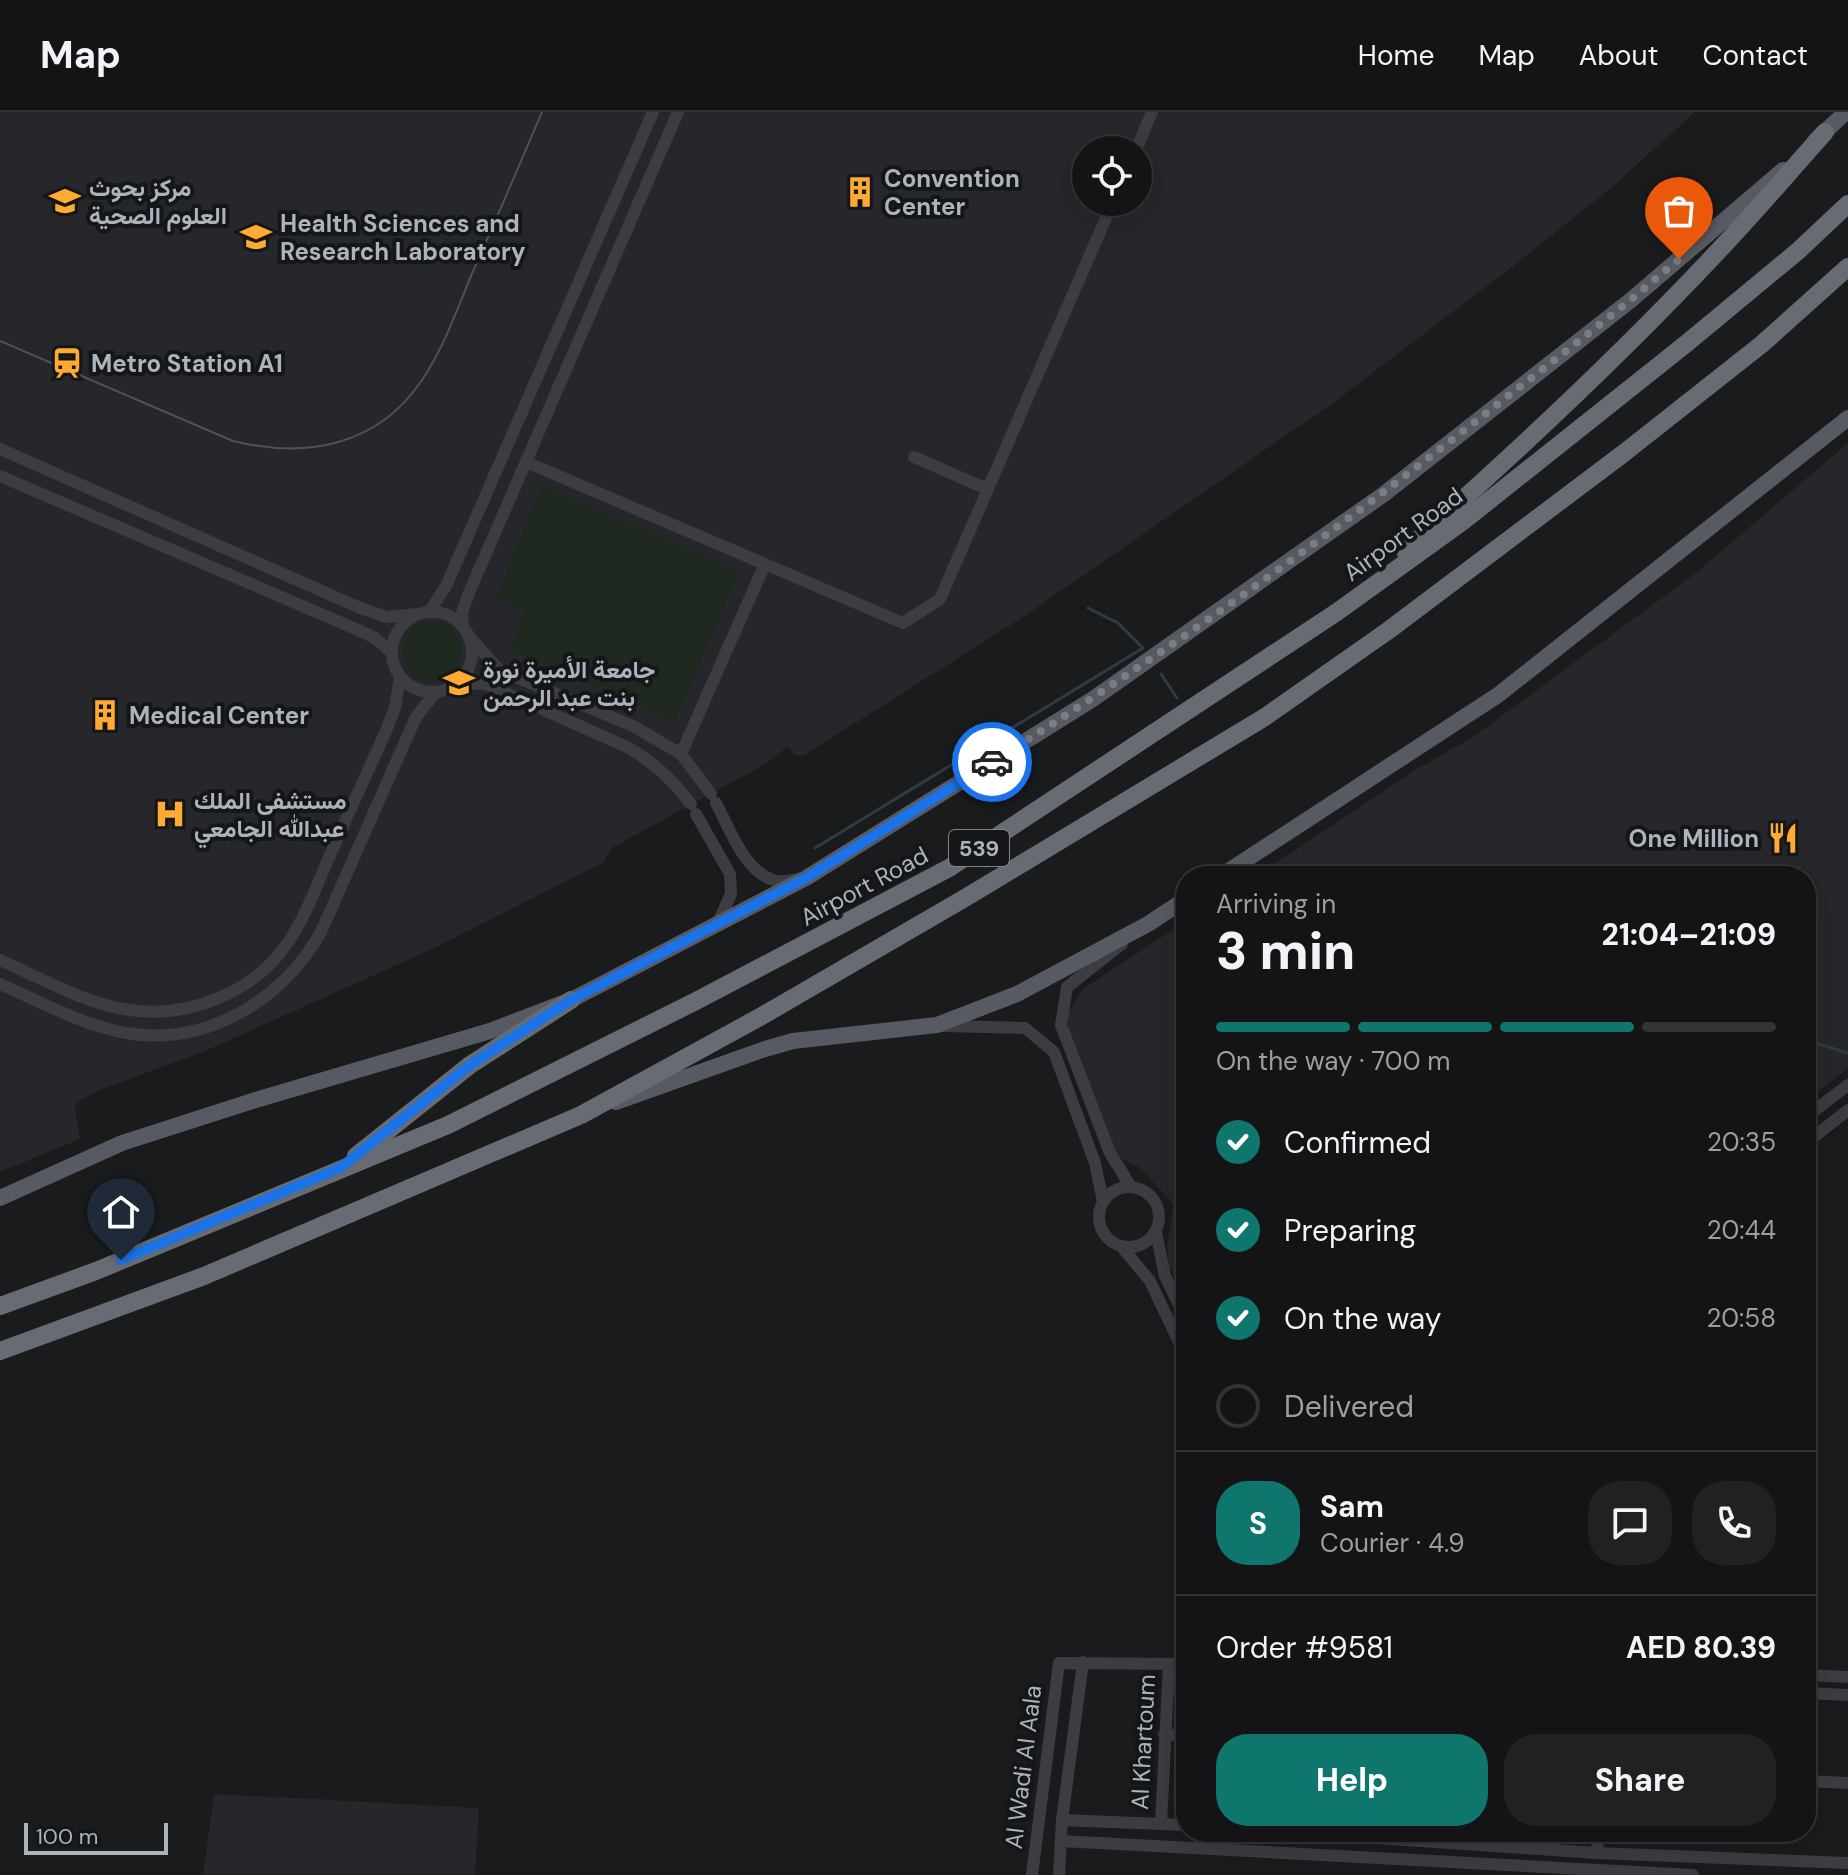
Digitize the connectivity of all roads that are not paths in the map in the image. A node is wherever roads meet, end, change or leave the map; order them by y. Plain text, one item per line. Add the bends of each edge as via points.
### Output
1 (653, 112) edge
2 (678, 112) edge
3 (1152, 112) edge
4 (1846, 112) edge
5 (1825, 132) junction
6 (1142, 136) edge
7 (1848, 204) edge
8 (1107, 216) edge
9 (1848, 267) edge
10 (1848, 418) edge
11 (0, 449) edge
12 (914, 457) dead end
13 (526, 462) junction
14 (0, 476) edge
15 (987, 489) junction
16 (765, 564) junction
17 (423, 613) junction
18 (1328, 618) junction
19 (466, 631) junction
20 (392, 653) junction
21 (400, 676) junction
22 (458, 683) junction
23 (436, 692) junction
24 (681, 754) junction
25 (1236, 866) edge
26 (949, 868) junction
27 (806, 878) junction
28 (965, 898) junction
29 (1176, 906) edge
30 (1148, 924) junction
31 (717, 925) junction
32 (0, 960) edge
33 (0, 984) edge
34 (571, 1000) junction
35 (937, 1025) junction
36 (1848, 1085) edge
37 (1816, 1109) edge
38 (1848, 1110) edge
39 (581, 1115) junction
40 (1816, 1135) edge
41 (340, 1168) junction
42 (1131, 1187) junction
43 (0, 1198) edge
44 (1103, 1201) junction
45 (1156, 1232) junction
46 (1121, 1246) junction
47 (1176, 1299) edge
48 (0, 1304) edge
49 (1176, 1336) edge
50 (0, 1351) edge
51 (1083, 1662) junction
52 (1169, 1664) junction
53 (1176, 1664) edge
54 (1816, 1675) edge
55 (1848, 1677) edge
56 (1816, 1693) edge
57 (1848, 1695) edge
58 (1164, 1734) junction
59 (1176, 1735) edge
60 (1816, 1781) edge
61 (1848, 1783) edge
62 (1062, 1820) junction
63 (1161, 1824) junction
64 (1176, 1825) edge
65 (1061, 1841) junction
66 (1514, 1842) edge
67 (1598, 1842) edge
68 (1597, 1853) junction
69 (1848, 1863) edge
70 (1535, 1871) edge
71 (1620, 1873) edge
72 (1032, 1875) edge
73 (1059, 1875) edge
74 (1693, 1875) edge

1 - 17 street via 446,586
2 - 13 street
3 - 6 street
4 - 5 main road
5 - 18 highway via 1723,247 1514,454
5 - 27 main road via 1631,300 1384,494 1093,699
7 - 18 highway, Airport Road / 539 via 1687,343 1474,513
8 - 15 street
9 - 28 highway, 539 via 1762,344 1389,630 1265,717
10 - 25 main road via 1498,695
11 - 17 street via 358,607 386,617
12 - 15 street
13 - 16 street
13 - 19 street via 468,595 462,613
14 - 20 street via 356,629
15 - 16 street via 940,599 903,623
16 - 24 street
17 - 19 street via 442,613
17 - 20 street via 398,629
18 - 26 highway, Airport Road / 539
19 - 22 street via 471,661
19 - 24 street via 499,670 633,726
20 - 21 street
21 - 23 street via 422,691
21 - 32 street via 386,731 301,921 277,956 239,988 183,1010 147,1013 107,1005
22 - 23 street
22 - 31 street via 486,684 627,747 671,778 730,874 731,894
23 - 33 street via 416,717 309,953 277,989 254,1005 213,1025 151,1035 99,1025
24 - 27 street via 762,875 776,882
26 - 28 highway
26 - 41 highway, Airport Road / 539 via 462,1118
27 - 31 main road
28 - 39 highway, 539
29 - 30 main road
30 - 35 main road via 1017,994
30 - 42 street via 1067,987 1061,1025 1110,1153
31 - 34 main road
34 - 41 highway via 470,1065
34 - 43 main road via 490,1031 122,1143
35 - 39 main road via 793,1041
35 - 44 street via 1025,1028 1054,1052 1095,1163
36 - 37 street
38 - 40 street
39 - 50 highway, 539 via 204,1276
41 - 48 highway, Airport Road / 539 via 96,1271
42 - 44 street via 1118,1188
42 - 45 street via 1155,1200 1160,1219
44 - 46 street via 1101,1230
45 - 46 street via 1144,1244
45 - 47 street via 1165,1276
46 - 49 street via 1150,1281
51 - 52 street
51 - 62 street, Al Wadi Al Aala
51 - 72 street, Al Wadi Al Aala via 1059,1663
52 - 53 street
52 - 58 street, Al Khartoum
54 - 55 street
56 - 57 street
58 - 59 street
58 - 63 street, Al Khartoum
60 - 61 street
62 - 63 street
62 - 65 street, Al Wadi Al Aala
63 - 64 street
65 - 70 street
65 - 73 street, Al Wadi Al Aala
66 - 68 street
67 - 68 street
68 - 69 street
70 - 71 street
71 - 74 street

